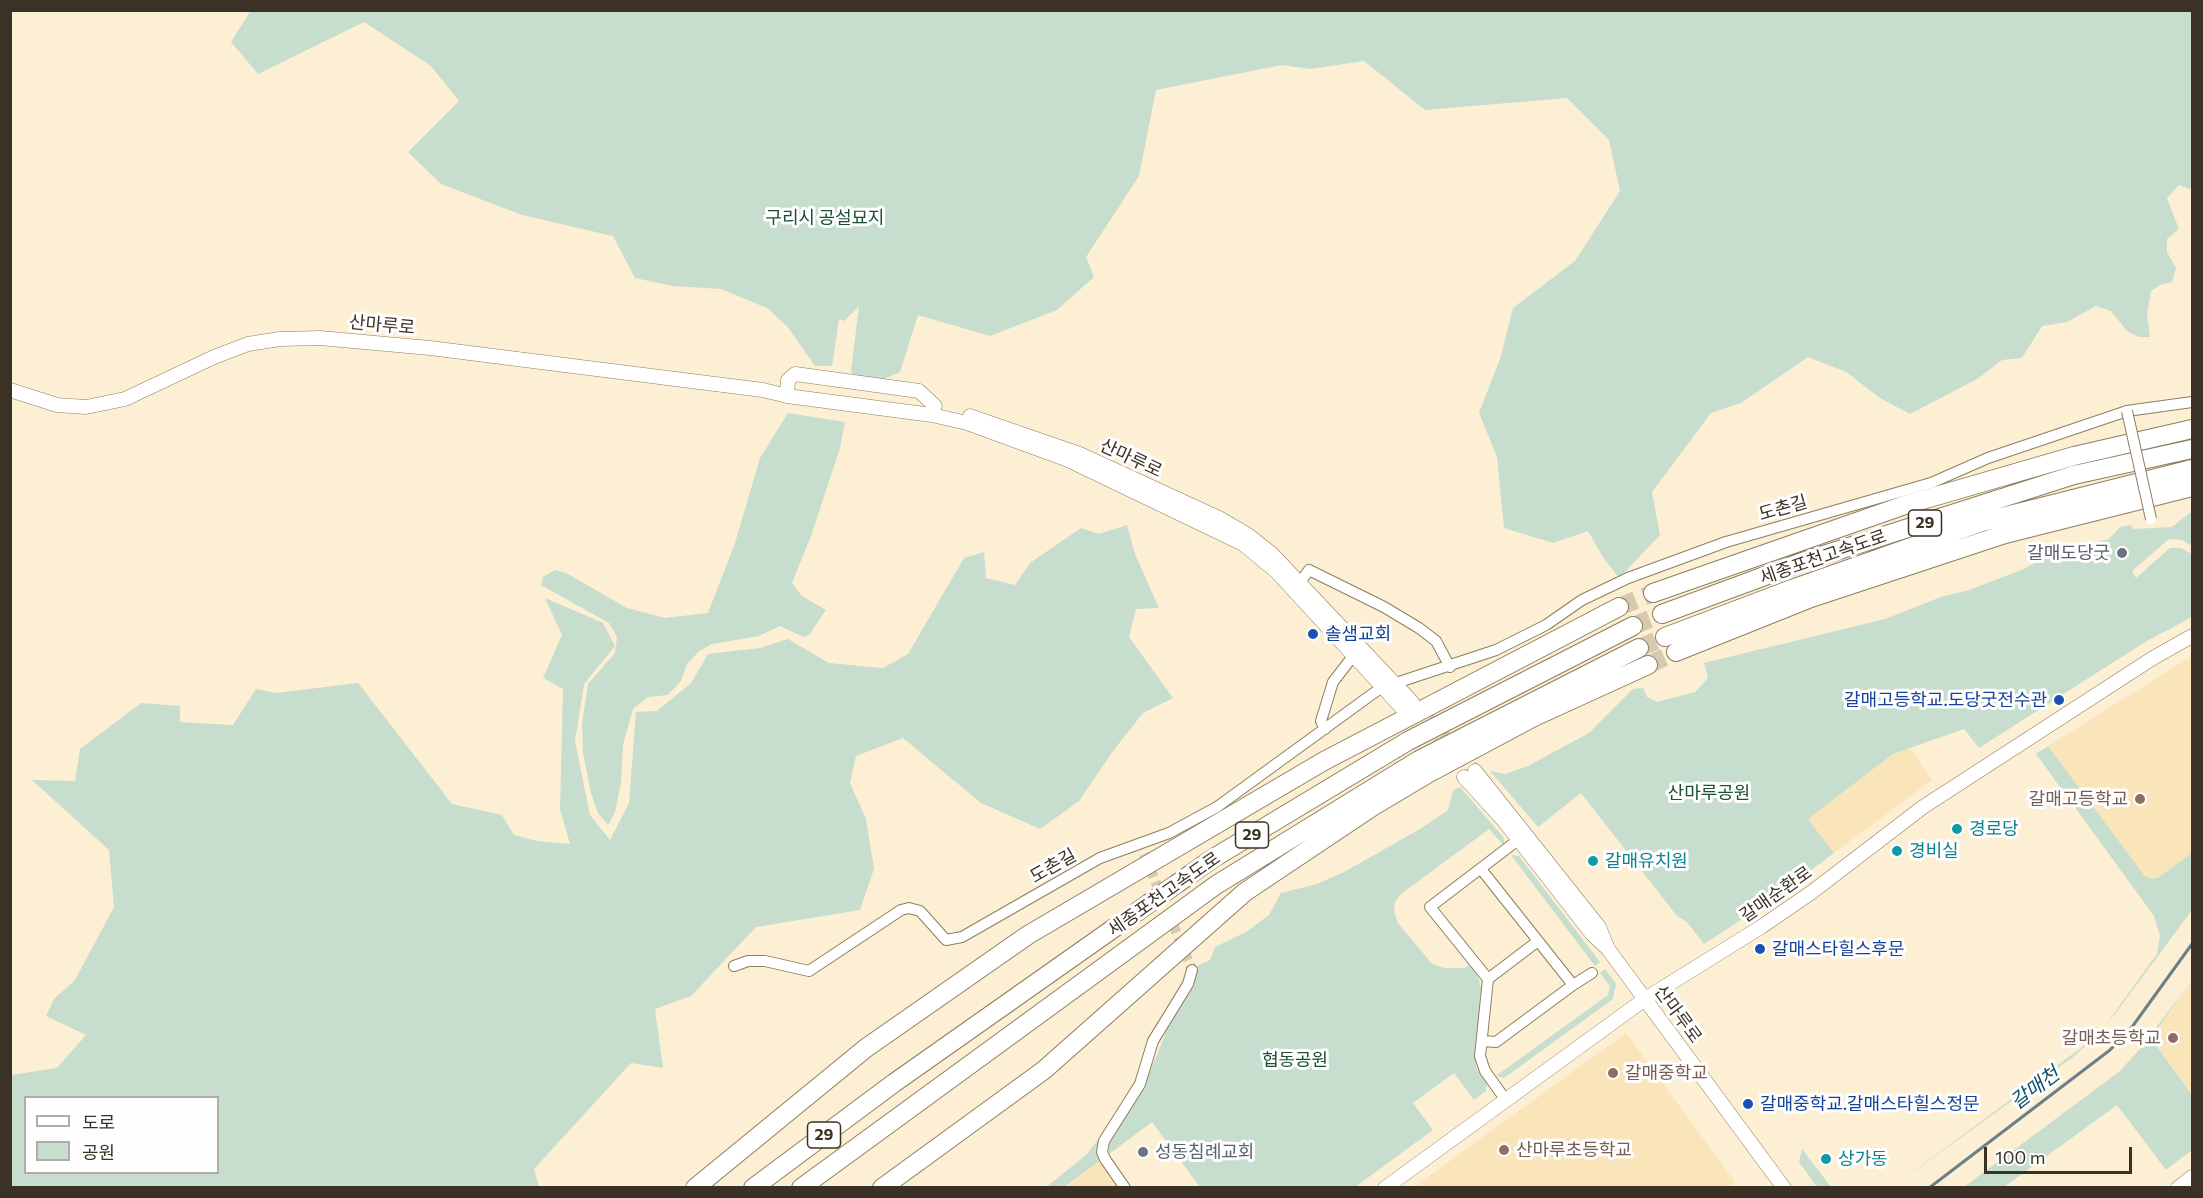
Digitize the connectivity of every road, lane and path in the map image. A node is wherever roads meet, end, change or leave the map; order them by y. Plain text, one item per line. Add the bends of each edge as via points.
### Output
1 (10, 390) edge
2 (787, 392) junction
3 (2193, 402) edge
4 (2127, 411) junction
5 (2193, 429) edge
6 (2193, 449) edge
7 (2193, 470) edge
8 (2193, 487) edge
9 (2151, 519) dead end
10 (1297, 587) junction
11 (1653, 593) tunnel mouth
12 (1619, 607) tunnel mouth
13 (1662, 614) tunnel mouth
14 (1633, 626) tunnel mouth
15 (2193, 636) edge
16 (1639, 648) tunnel mouth
17 (1357, 651) junction
18 (1648, 666) tunnel mouth
19 (1450, 667) junction
20 (1396, 683) junction
21 (1382, 687) junction
22 (1325, 729) junction
23 (1518, 840) junction
24 (1481, 869) junction
25 (1538, 941) junction
26 (1608, 949) junction
27 (734, 966) dead end
28 (1192, 970) dead end
29 (1592, 974) dead end
30 (1488, 979) junction
31 (1573, 985) junction
32 (1645, 999) junction
33 (1482, 1041) junction
34 (1505, 1099) junction
35 (2193, 1177) edge
36 (695, 1188) edge
37 (753, 1188) edge
38 (801, 1188) edge
39 (882, 1188) edge
40 (1125, 1188) edge
41 (1385, 1188) edge
42 (1784, 1188) edge
43 (2178, 1188) edge

1 - 2 street, 산마루로 via 57,405 96,405 125,399 248,344 320,338
2 - 10 street, 산마루로 via 967,423 1068,460 1243,544
2 - 10 street, 산마루로 via 935,406 988,420 1080,454 1218,518 1272,554
3 - 4 street, 도촌길
4 - 9 street, bridge
4 - 19 street, 도촌길 via 1988,458 1931,483 1726,542 1628,578 1582,600 1546,626
5 - 11 highway via 2074,456 1905,505
6 - 13 highway, 세종포천고속도로 / 29 via 2074,476 1808,560
7 - 8 highway, 세종포천고속도로 / 29 via 1982,522 1789,590 1671,645 1994,538
10 - 17 street, 산마루로
10 - 19 street via 1309,570 1384,607 1436,641
12 - 36 highway via 1324,761 1028,935 867,1048
14 - 37 highway, 세종포천고속도로 / 29 via 1408,741 1212,859 894,1083
15 - 32 street, 갈매순환로 via 1991,761 1761,927
16 - 38 highway, 세종포천고속도로 / 29 via 1419,760 1216,885
17 - 20 street, 산마루로
17 - 21 street, 산마루로
17 - 22 street via 1333,682 1321,721
18 - 39 highway via 1534,717 1429,773 1245,892 1044,1070
19 - 20 street, 도촌길
20 - 21 street, 산마루로 via 1407,705
21 - 22 street, 도촌길
22 - 27 street, 도촌길 via 1217,807 1141,849 1100,858 952,940 946,939 920,910 909,908 809,971 765,962 748,961
23 - 24 street
23 - 26 street, 산마루로
23 - 26 street, 산마루로 via 1469,774 1599,927
24 - 25 street
24 - 30 street via 1430,907
25 - 30 street
25 - 31 street
26 - 32 street, 산마루로
28 - 40 street via 1188,984 1154,1041 1140,1084 1104,1141 1105,1159
29 - 31 street
30 - 33 street
31 - 33 street via 1496,1042
32 - 34 street, 갈매순환로
32 - 42 street, 산마루로
33 - 34 street via 1481,1064
34 - 41 street, 갈매순환로
35 - 43 street

